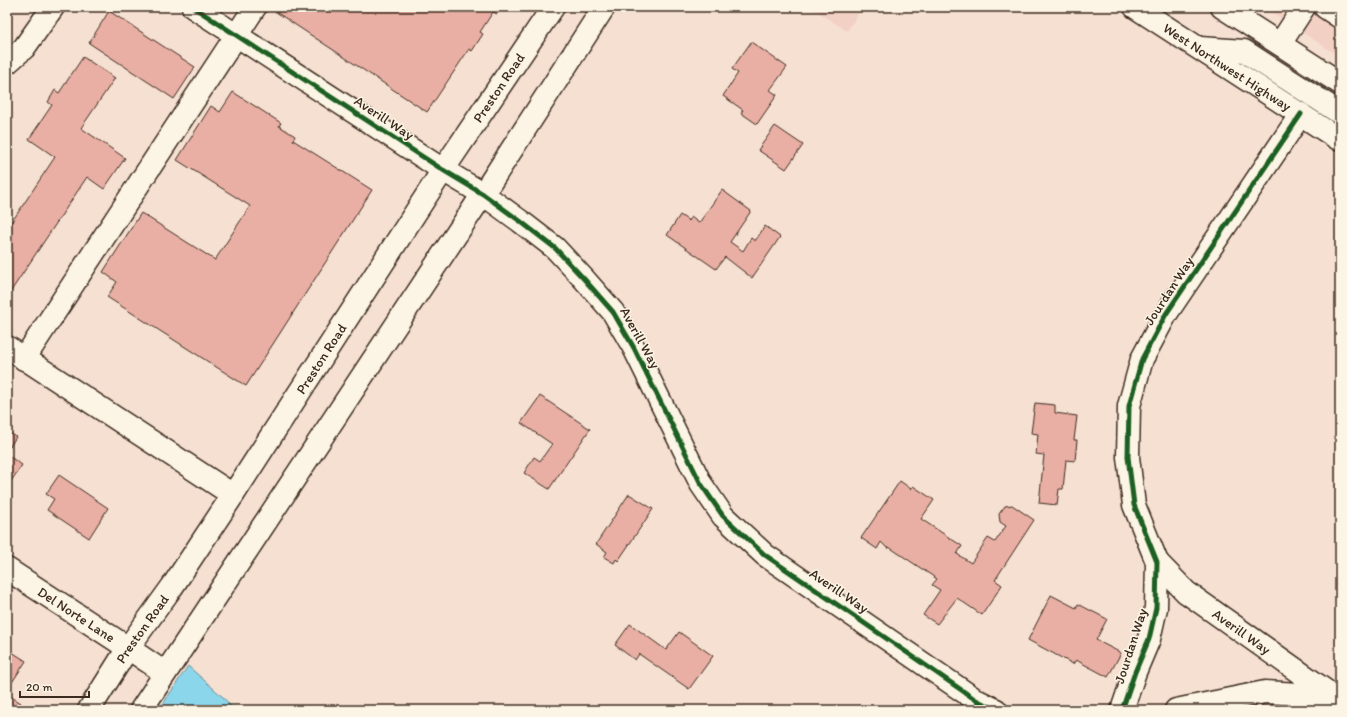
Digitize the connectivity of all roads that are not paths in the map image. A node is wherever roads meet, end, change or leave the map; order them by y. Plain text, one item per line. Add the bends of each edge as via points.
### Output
1 (53, 7) edge
2 (194, 7) edge
3 (255, 7) edge
4 (552, 7) edge
5 (604, 7) edge
6 (1135, 7) edge
7 (1222, 7) edge
8 (1304, 7) edge
9 (1326, 7) edge
10 (1340, 16) edge
11 (236, 35) junction
12 (1280, 44) junction
13 (1197, 48) junction
14 (7, 63) edge
15 (1340, 83) edge
16 (1340, 113) edge
17 (1301, 114) junction
18 (1340, 140) edge
19 (443, 170) junction
20 (483, 194) junction
21 (16, 353) edge
22 (233, 495) junction
23 (1156, 562) junction
24 (7, 569) edge
25 (128, 648) junction
26 (165, 674) junction
27 (1336, 698) edge
28 (89, 710) edge
29 (141, 710) edge
30 (996, 710) edge
31 (1122, 710) edge
32 (1176, 710) edge

1 - 14 street via 24,48
2 - 11 street, Averill Way
3 - 11 street
4 - 19 street, Preston Road
5 - 20 street
6 - 13 street, West Northwest Highway
7 - 12 street
8 - 12 street
9 - 10 street
11 - 19 street, Averill Way
11 - 21 street
12 - 15 street
13 - 16 street via 1244,51
13 - 17 street, West Northwest Highway
17 - 18 street, West Northwest Highway
17 - 23 street, Jourdan Way via 1166,314 1142,359 1130,406 1128,456 1134,505
19 - 20 street, Averill Way
19 - 22 street, Preston Road
20 - 26 street
20 - 30 street, Averill Way via 555,248 613,312 634,348 701,484 723,516 765,555 976,700
21 - 22 street
22 - 25 street, Preston Road
23 - 27 street, Averill Way via 1186,592
23 - 31 street, Jourdan Way via 1156,608 1148,639
24 - 25 street, Del Norte Lane
25 - 26 street, Del Norte Lane
25 - 28 street, Preston Road
26 - 29 street
27 - 32 street, Averill Way via 1265,692

